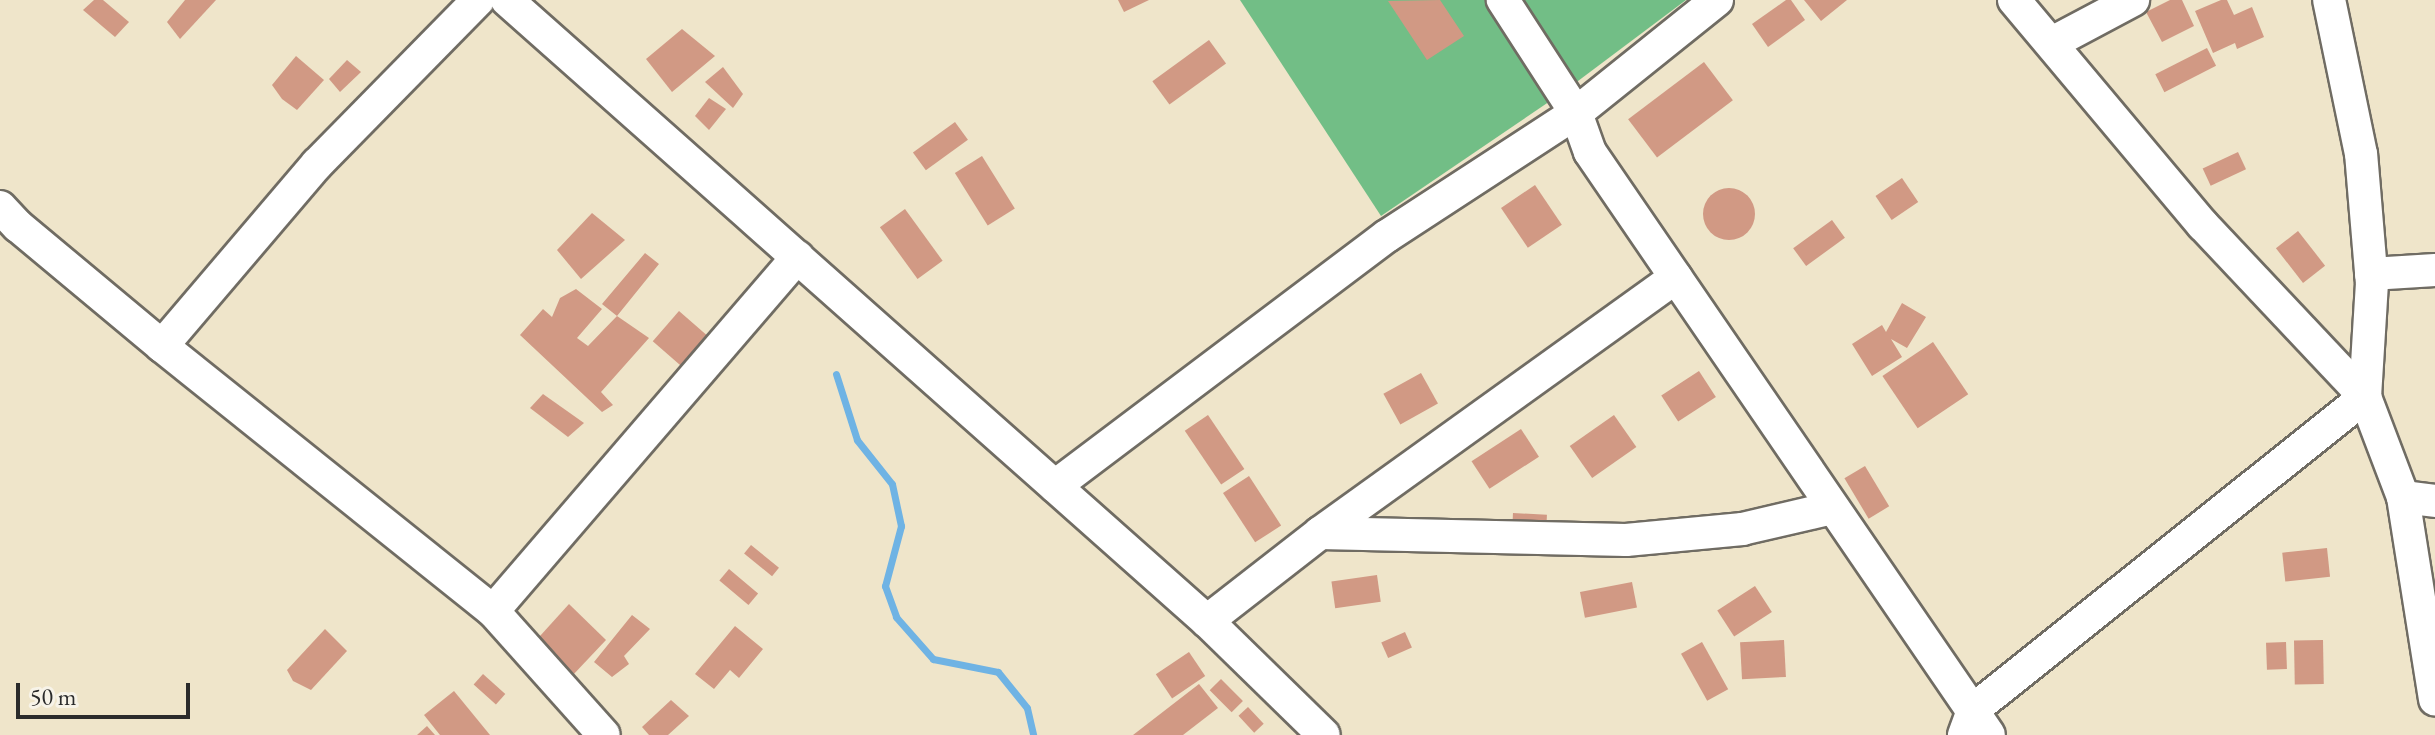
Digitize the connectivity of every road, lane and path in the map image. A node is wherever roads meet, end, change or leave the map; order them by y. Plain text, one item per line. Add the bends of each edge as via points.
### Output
1 (478, 0) edge
2 (507, 0) edge
3 (1503, 0) edge
4 (1717, 0) edge
5 (2014, 0) edge
6 (2133, 0) edge
7 (2329, 0) edge
8 (2052, 43) junction
9 (1576, 113) junction
10 (6, 225) edge
11 (797, 257) junction
12 (2435, 270) edge
13 (2371, 274) junction
14 (1676, 277) junction
15 (162, 346) junction
16 (2365, 397) junction
17 (1055, 486) junction
18 (2403, 497) junction
19 (2435, 501) edge
20 (1832, 508) junction
21 (1320, 533) junction
22 (493, 611) junction
23 (1207, 621) junction
24 (2435, 699) edge
25 (1976, 727) edge
26 (604, 735) edge
27 (1324, 735) edge

1 - 15 street via 317,164
2 - 11 street
3 - 9 street
4 - 9 street
5 - 8 street
6 - 8 street
7 - 13 street via 2361,154
8 - 16 street via 2203,225
9 - 14 street via 1590,152
9 - 17 street via 1387,236
10 - 15 street
11 - 17 street
11 - 22 street
12 - 13 street
13 - 16 street
14 - 20 street
14 - 21 street
15 - 22 street
16 - 18 street
16 - 25 street
17 - 23 street
18 - 19 street
18 - 24 street
20 - 21 street via 1742,529 1626,540
20 - 25 street
21 - 23 street
22 - 26 street
23 - 27 street

